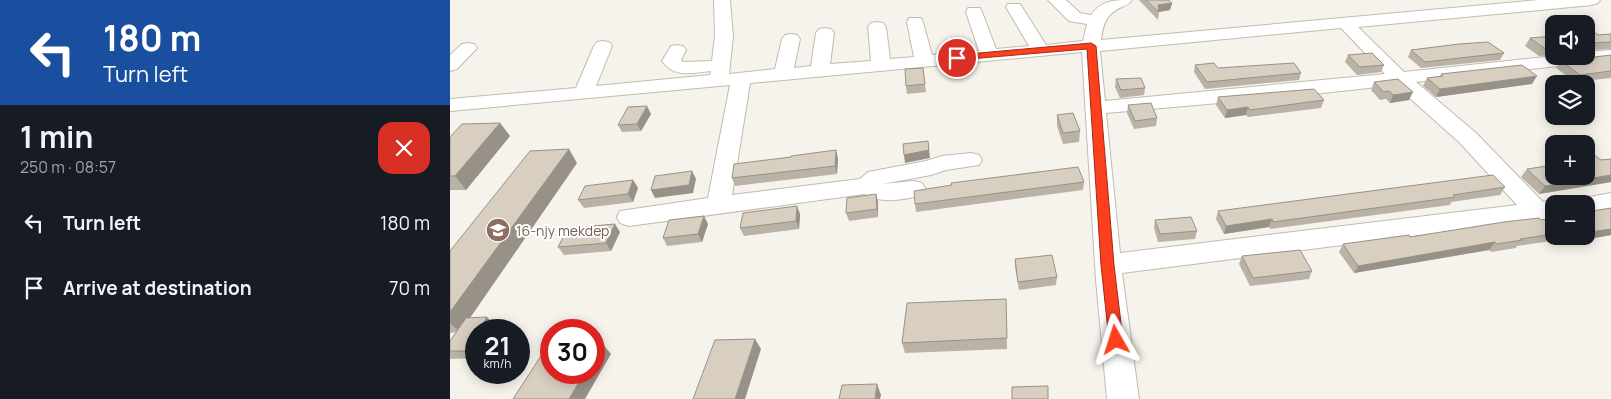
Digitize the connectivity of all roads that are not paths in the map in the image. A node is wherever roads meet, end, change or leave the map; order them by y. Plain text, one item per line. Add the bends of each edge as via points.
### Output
1 (722, 0) edge
2 (1056, 0) edge
3 (1124, 0) edge
4 (1592, 0) edge
5 (1014, 7) dead end
6 (974, 12) dead end
7 (1094, 21) junction
8 (915, 22) dead end
9 (1345, 23) junction
10 (877, 27) dead end
11 (825, 33) dead end
12 (791, 39) dead end
13 (603, 46) dead end
14 (1091, 46) junction
15 (468, 48) dead end
16 (676, 50) dead end
17 (1040, 50) junction
18 (989, 55) junction
19 (1611, 55) edge
20 (924, 61) junction
21 (881, 64) junction
22 (450, 65) edge
23 (820, 70) junction
24 (720, 72) junction
25 (784, 73) junction
26 (741, 78) junction
27 (1399, 78) junction
28 (583, 93) junction
29 (450, 105) edge
30 (1096, 108) junction
31 (971, 160) dead end
32 (867, 186) junction
33 (914, 190) edge
34 (1611, 201) edge
35 (1595, 203) edge
36 (718, 206) junction
37 (1545, 209) edge
38 (1545, 210) edge
39 (629, 217) dead end
40 (1108, 265) junction
41 (1123, 399) edge

1 - 24 street via 724,36
2 - 7 street via 1075,17
3 - 7 street via 1105,8
4 - 9 street
5 - 17 street
6 - 18 street
7 - 14 street
8 - 20 street
9 - 14 street
9 - 27 street
10 - 21 street
11 - 23 street
12 - 25 street
13 - 28 street
14 - 17 street
14 - 30 street
15 - 22 street
16 - 24 street via 671,62 679,68
17 - 18 street
18 - 20 street
19 - 27 street
20 - 21 street
21 - 23 street
23 - 25 street
24 - 26 street
24 - 28 street
25 - 26 street
26 - 36 street
27 - 30 street
27 - 37 street
28 - 29 street
30 - 40 street
31 - 32 street via 876,177
32 - 33 street via 880,193
32 - 36 street
34 - 35 street
36 - 39 street
38 - 40 street
40 - 41 street

